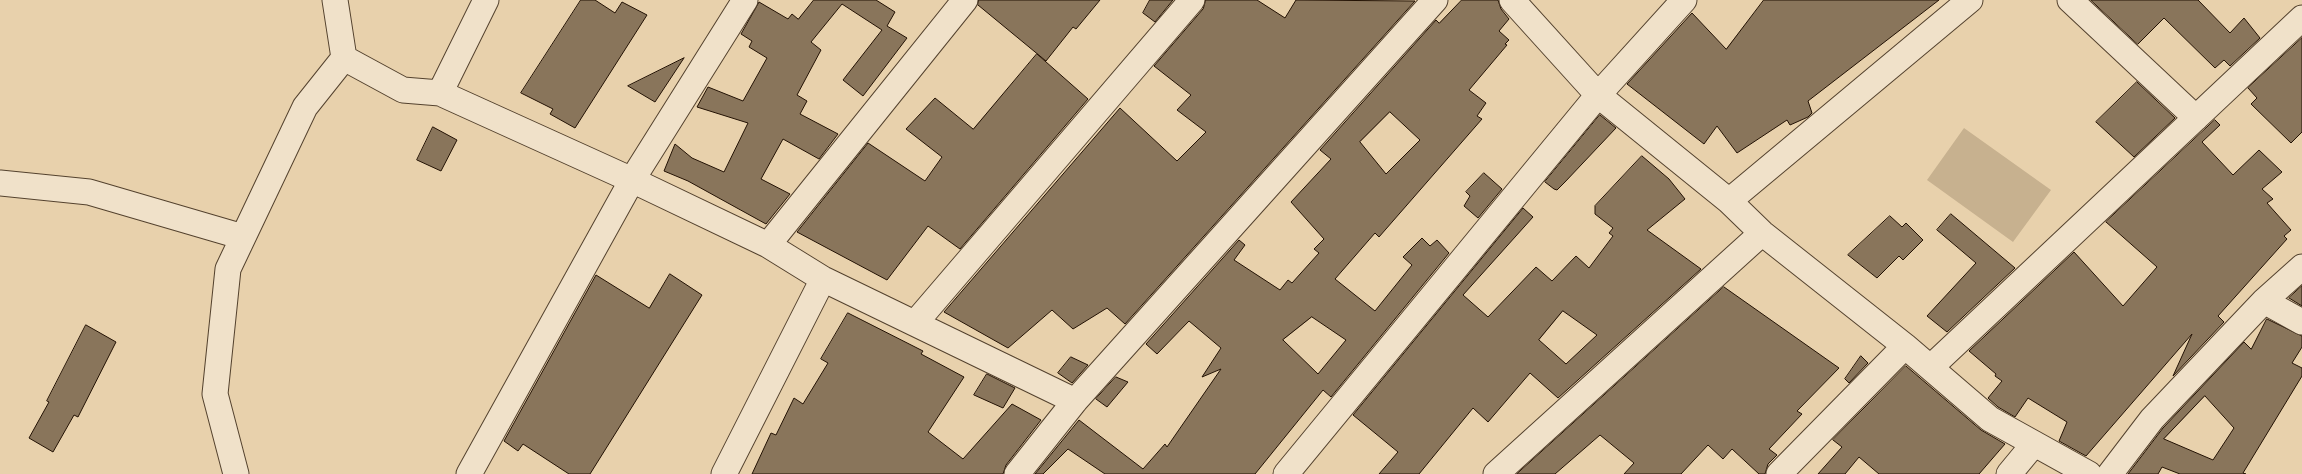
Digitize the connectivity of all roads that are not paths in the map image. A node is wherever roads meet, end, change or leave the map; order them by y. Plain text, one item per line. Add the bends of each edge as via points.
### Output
1 (335, 0) edge
2 (486, 0) edge
3 (745, 0) edge
4 (965, 0) edge
5 (1192, 0) edge
6 (1435, 0) edge
7 (1512, 0) edge
8 (1684, 0) edge
9 (1970, 0) edge
10 (2070, 0) edge
11 (2302, 18) edge
12 (344, 58) junction
13 (440, 94) junction
14 (1598, 95) junction
15 (2196, 118) junction
16 (632, 180) junction
17 (0, 183) edge
18 (1729, 201) junction
19 (1762, 233) junction
20 (243, 237) junction
21 (768, 245) junction
22 (2302, 267) edge
23 (823, 279) junction
24 (2264, 301) junction
25 (916, 322) junction
26 (2302, 322) edge
27 (1905, 346) junction
28 (1931, 367) junction
29 (1075, 401) junction
30 (2033, 445) junction
31 (236, 474) edge
32 (469, 474) edge
33 (724, 474) edge
34 (1017, 474) edge
35 (1286, 474) edge
36 (1496, 474) edge
37 (1779, 474) edge
38 (2010, 474) edge
39 (2089, 474) edge
40 (2110, 474) edge

1 - 12 street
2 - 13 street
3 - 16 street
4 - 21 street
5 - 25 street
6 - 29 street
7 - 14 street
8 - 14 street
9 - 18 street
10 - 15 street
11 - 15 street
12 - 13 street via 403,90
12 - 20 street via 304,107
13 - 16 street
14 - 18 street
14 - 35 street
15 - 28 street
16 - 21 street
16 - 32 street
17 - 20 street via 89,192
18 - 19 street
19 - 27 street
19 - 36 street
20 - 31 street via 228,268 215,394
21 - 23 street
22 - 24 street
23 - 25 street
23 - 33 street
24 - 26 street
24 - 40 street via 2152,419
25 - 29 street
27 - 28 street
27 - 37 street
28 - 30 street via 1990,419
29 - 34 street
30 - 38 street
30 - 39 street

